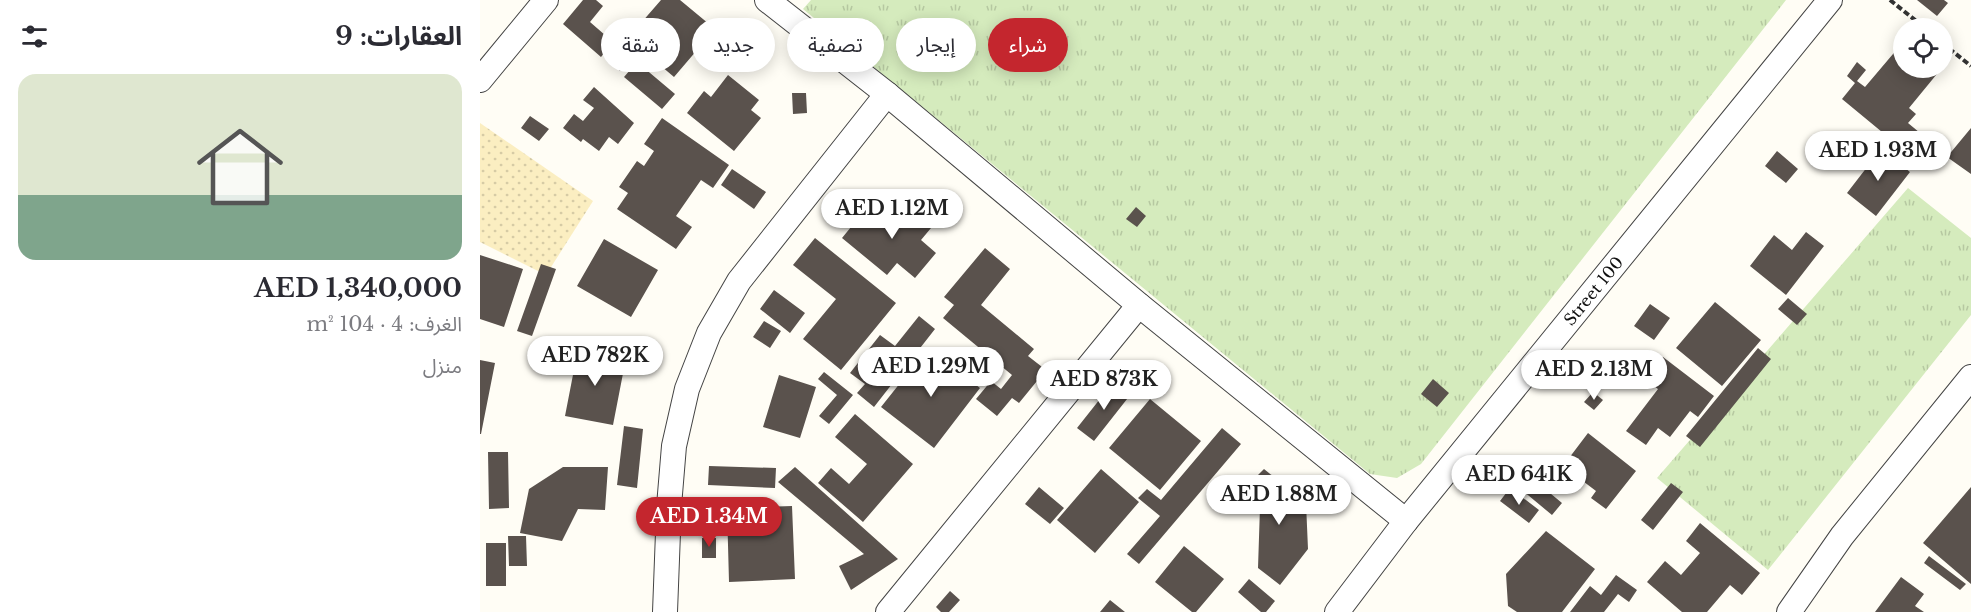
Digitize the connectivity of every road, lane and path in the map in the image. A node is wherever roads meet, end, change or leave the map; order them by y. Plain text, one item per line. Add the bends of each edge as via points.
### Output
1 (546, 0) edge
2 (767, 0) edge
3 (1830, 0) edge
4 (1890, 0) edge
5 (1912, 18) edge
6 (1953, 52) edge
7 (1971, 66) edge
8 (480, 80) edge
9 (887, 94) junction
10 (1139, 305) junction
11 (1971, 377) edge
12 (1406, 521) junction
13 (665, 612) edge
14 (888, 612) edge
15 (1336, 612) edge
16 (1789, 612) edge

1 - 8 street
2 - 9 street
3 - 12 street, Street 100
4 - 5 path
6 - 7 path
9 - 10 street
9 - 13 street via 740,281 710,333 687,388 674,446
10 - 12 street
10 - 14 street
11 - 16 street via 1842,536
12 - 15 street, Street 100

